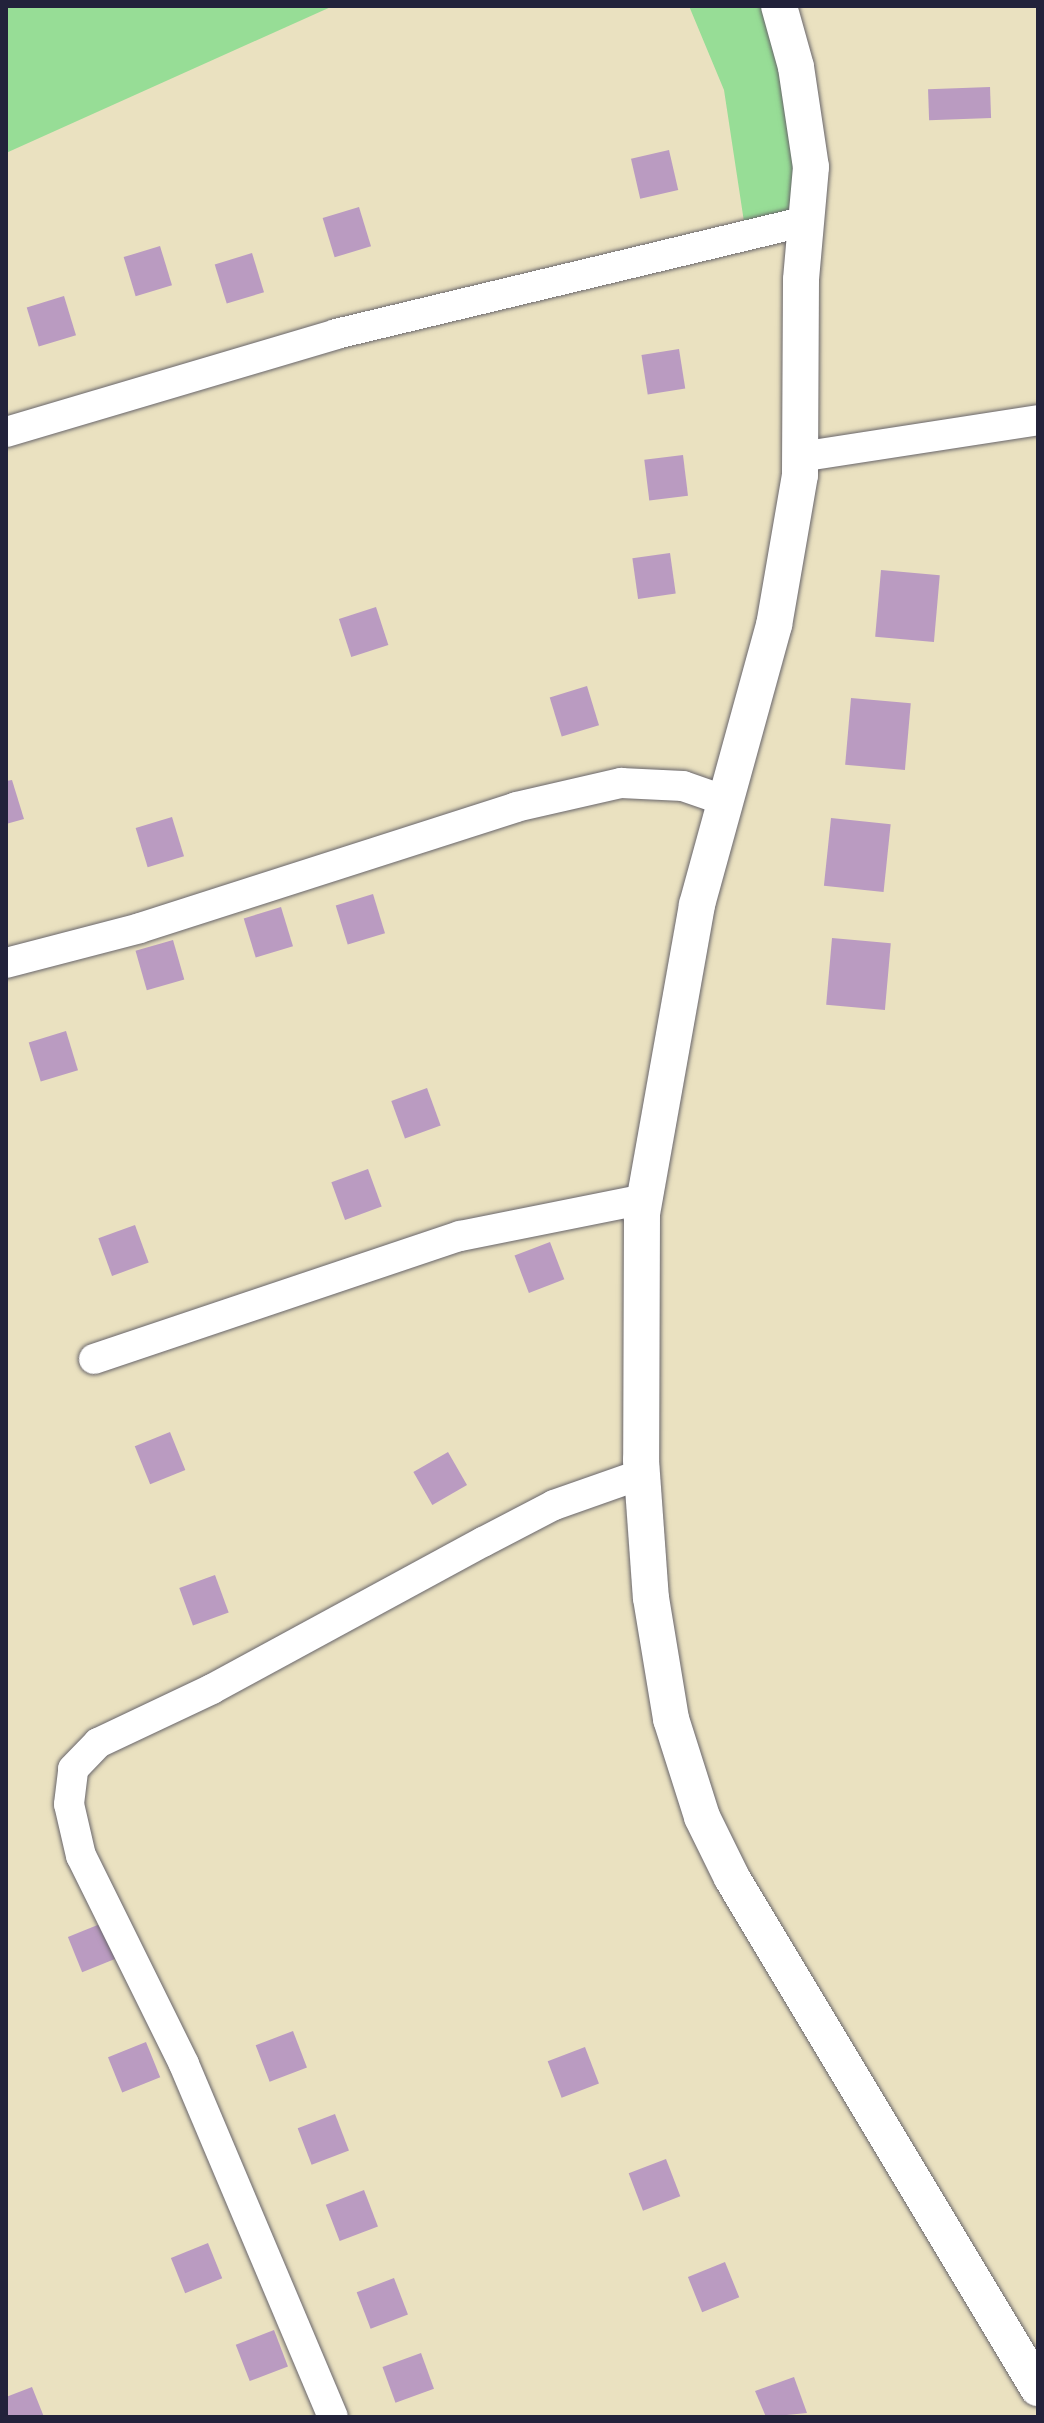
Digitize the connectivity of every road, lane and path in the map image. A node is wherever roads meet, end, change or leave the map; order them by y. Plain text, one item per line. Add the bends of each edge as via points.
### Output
1 (779, 6) edge
2 (806, 221) junction
3 (1038, 420) edge
4 (6, 432) edge
5 (800, 457) junction
6 (726, 801) junction
7 (6, 963) edge
8 (645, 1199) junction
9 (94, 1359) dead end
10 (642, 1474) junction
11 (1038, 2388) edge
12 (333, 2417) edge

1 - 2 street via 796,67 811,167
2 - 4 street via 336,334
2 - 5 street
3 - 5 street
5 - 6 street via 774,625
6 - 7 street via 683,786 621,783 516,807 140,928
6 - 8 street via 697,905
8 - 9 street via 460,1236
8 - 10 street
10 - 11 street via 651,1598 671,1719 702,1817 779,1962
10 - 12 street via 554,1505 497,1534 212,1689 98,1743 73,1769 69,1804 81,1856 184,2064

